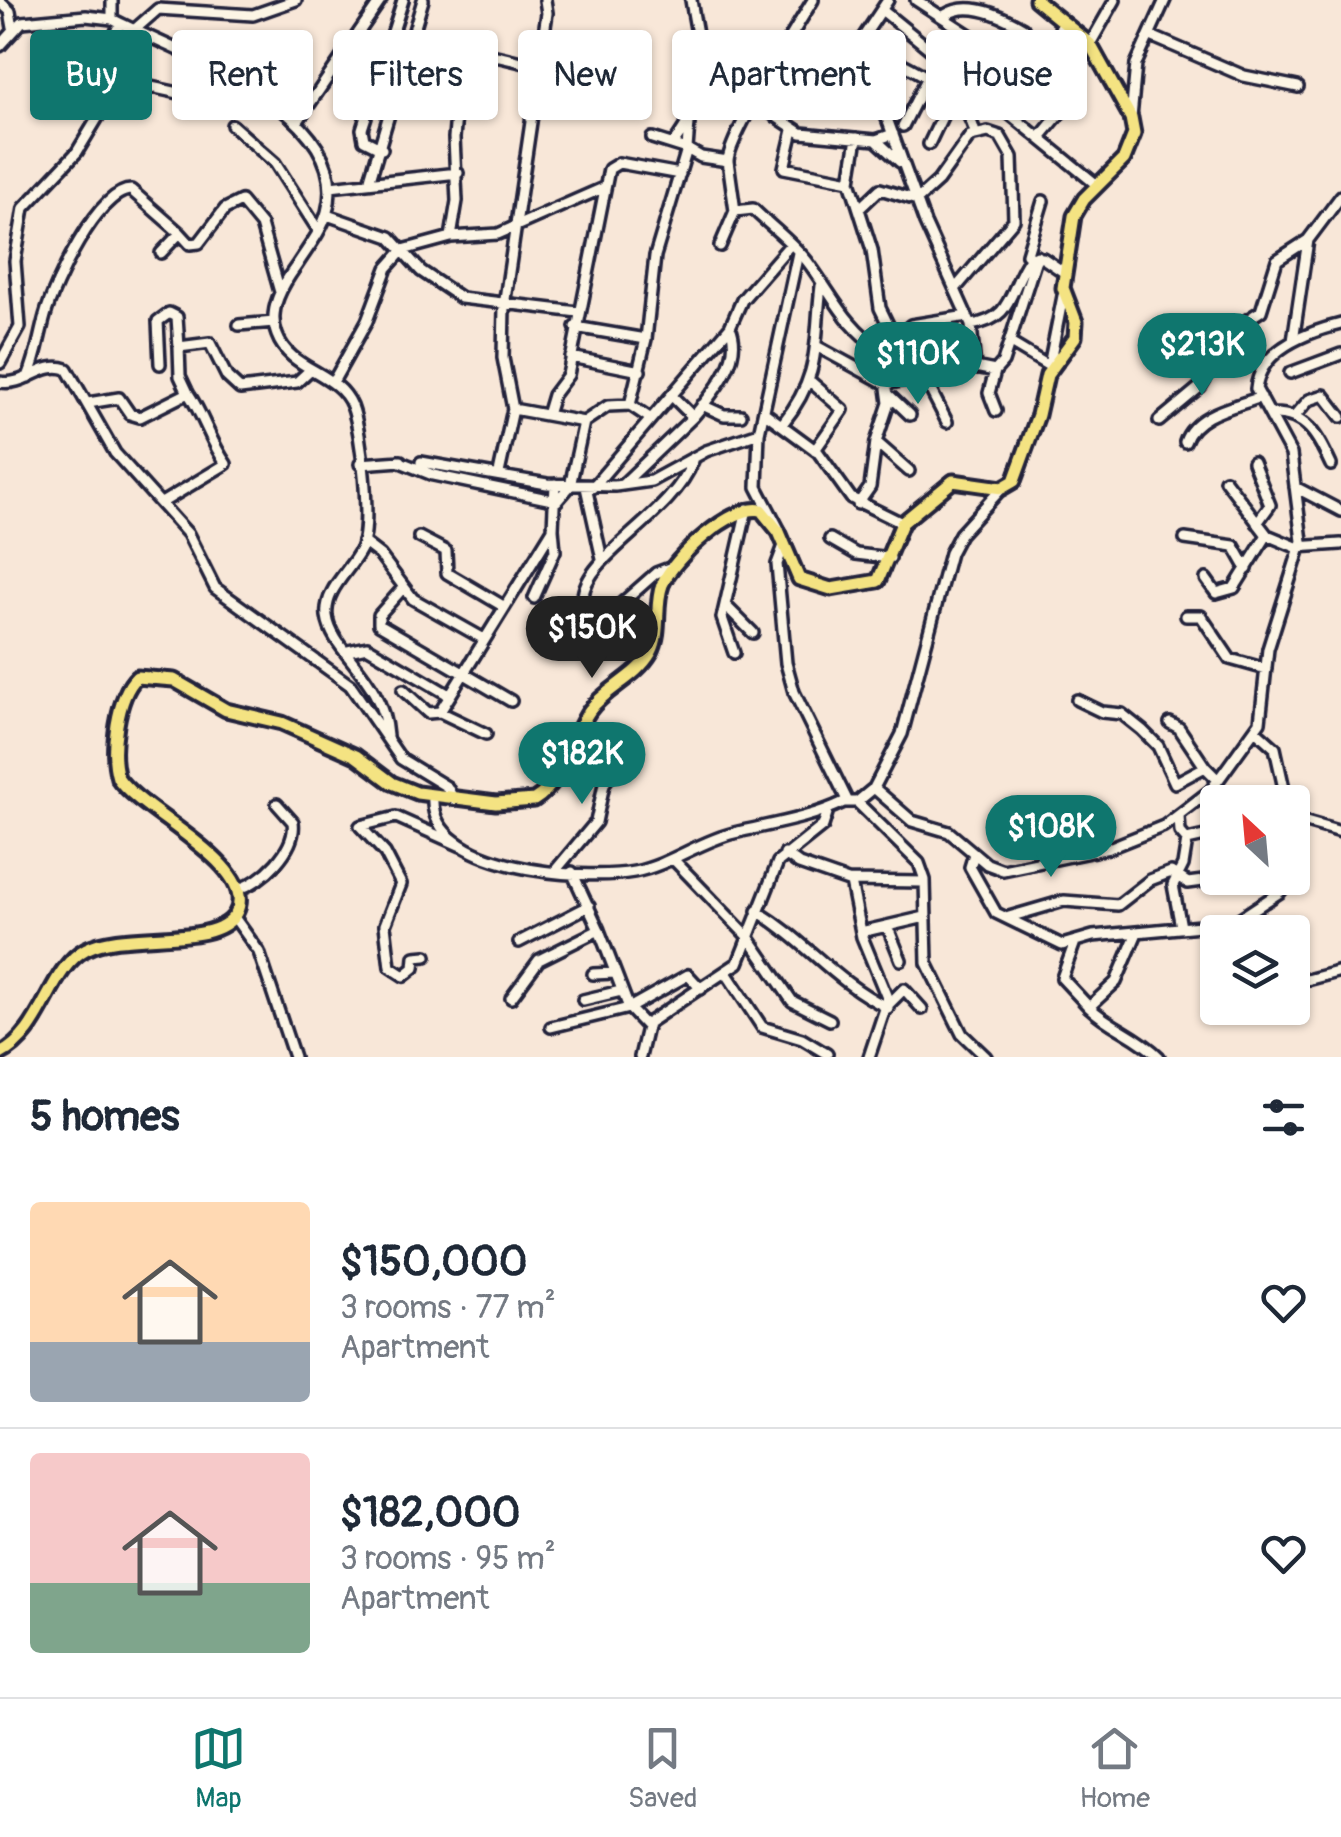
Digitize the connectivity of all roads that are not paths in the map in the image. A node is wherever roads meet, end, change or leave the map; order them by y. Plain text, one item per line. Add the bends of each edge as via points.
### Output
1 (87, 0) edge
2 (112, 0) edge
3 (296, 0) edge
4 (381, 0) edge
5 (403, 0) edge
6 (424, 0) edge
7 (545, 0) edge
8 (692, 0) edge
9 (813, 0) edge
10 (888, 0) edge
11 (916, 0) edge
12 (1036, 0) edge
13 (1116, 0) edge
14 (1166, 0) edge
15 (0, 2) edge
16 (883, 11) junction
17 (945, 15) junction
18 (86, 16) junction
19 (116, 21) junction
20 (1068, 27) junction
21 (13, 28) junction
22 (114, 30) edge
23 (131, 30) edge
24 (134, 30) edge
25 (363, 30) edge
26 (394, 30) edge
27 (415, 30) edge
28 (545, 30) edge
29 (796, 30) edge
30 (870, 30) edge
31 (966, 30) edge
32 (1024, 30) edge
33 (1066, 30) edge
34 (1151, 36) junction
35 (1090, 44) junction
36 (926, 45) edge
37 (0, 46) edge
38 (333, 74) edge
39 (926, 85) edge
40 (1298, 87) dead end
41 (172, 91) edge
42 (1131, 118) junction
43 (295, 120) edge
44 (366, 120) edge
45 (390, 120) edge
46 (456, 120) edge
47 (531, 120) edge
48 (745, 120) edge
49 (780, 120) edge
50 (888, 120) edge
51 (940, 120) edge
52 (971, 120) edge
53 (1021, 120) edge
54 (1056, 120) edge
55 (298, 122) junction
56 (689, 123) junction
57 (232, 125) dead end
58 (903, 126) dead end
59 (793, 130) junction
60 (892, 134) junction
61 (974, 134) junction
62 (1041, 136) junction
63 (652, 138) dead end
64 (857, 138) junction
65 (876, 140) junction
66 (673, 144) junction
67 (930, 144) dead end
68 (382, 149) junction
69 (687, 149) junction
70 (701, 158) junction
71 (728, 161) junction
72 (903, 165) junction
73 (681, 169) junction
74 (458, 173) junction
75 (370, 180) junction
76 (850, 182) junction
77 (1097, 185) junction
78 (330, 187) junction
79 (603, 188) junction
80 (1341, 196) edge
81 (917, 200) junction
82 (1043, 201) dead end
83 (860, 208) junction
84 (735, 210) junction
85 (327, 215) junction
86 (1014, 220) junction
87 (517, 225) junction
88 (1036, 227) junction
89 (318, 230) junction
90 (180, 233) junction
91 (451, 237) junction
92 (1308, 240) junction
93 (720, 246) dead end
94 (403, 250) junction
95 (794, 250) junction
96 (162, 253) dead end
97 (1034, 257) junction
98 (1065, 272) junction
99 (822, 285) junction
100 (955, 290) junction
101 (280, 292) junction
102 (1063, 296) junction
103 (504, 306) junction
104 (578, 312) junction
105 (969, 320) junction
106 (274, 322) junction
107 (1341, 324) edge
108 (238, 325) dead end
109 (576, 326) junction
110 (730, 327) junction
111 (646, 339) junction
112 (894, 339) junction
113 (1293, 341) junction
114 (1012, 344) junction
115 (178, 347) junction
116 (818, 347) junction
117 (882, 351) junction
118 (1341, 354) edge
119 (571, 357) junction
120 (0, 364) edge
121 (160, 364) dead end
122 (975, 367) junction
123 (1050, 368) junction
124 (310, 370) junction
125 (640, 371) junction
126 (995, 371) junction
127 (1290, 373) dead end
128 (923, 375) junction
129 (28, 377) junction
130 (0, 382) edge
131 (333, 382) junction
132 (810, 382) junction
133 (888, 390) junction
134 (188, 394) junction
135 (1261, 397) junction
136 (673, 398) junction
137 (88, 404) junction
138 (630, 405) junction
139 (702, 405) junction
140 (513, 409) junction
141 (996, 411) dead end
142 (766, 413) junction
143 (547, 414) junction
144 (1272, 414) junction
145 (742, 415) dead end
146 (910, 415) dead end
147 (693, 416) junction
148 (1294, 416) junction
149 (1341, 418) edge
150 (651, 419) junction
151 (1159, 421) dead end
152 (584, 422) junction
153 (947, 422) dead end
154 (783, 423) junction
155 (758, 433) junction
156 (876, 442) junction
157 (1185, 442) dead end
158 (815, 450) junction
159 (693, 461) junction
160 (398, 462) junction
161 (1253, 462) dead end
162 (360, 464) junction
163 (1332, 465) dead end
164 (909, 470) dead end
165 (499, 472) junction
166 (1224, 480) dead end
167 (512, 483) junction
168 (555, 484) junction
169 (622, 484) junction
170 (570, 486) junction
171 (1295, 487) junction
172 (589, 488) junction
173 (1002, 488) junction
174 (557, 501) junction
175 (163, 502) junction
176 (858, 504) junction
177 (747, 508) junction
178 (1341, 511) edge
179 (1257, 523) junction
180 (902, 524) junction
181 (552, 529) junction
182 (779, 532) junction
183 (1268, 535) junction
184 (419, 537) dead end
185 (830, 539) dead end
186 (1185, 539) dead end
187 (363, 542) junction
188 (1302, 544) junction
189 (1341, 544) edge
190 (783, 548) junction
191 (602, 558) junction
192 (890, 558) junction
193 (674, 566) junction
194 (1247, 569) junction
195 (1206, 579) dead end
196 (403, 588) junction
197 (534, 598) dead end
198 (725, 605) junction
199 (503, 606) junction
200 (1186, 616) dead end
201 (753, 633) dead end
202 (484, 639) junction
203 (348, 651) junction
204 (734, 654) dead end
205 (1266, 669) junction
206 (460, 675) junction
207 (403, 690) dead end
208 (448, 695) junction
209 (1076, 700) dead end
210 (511, 702) dead end
211 (440, 712) junction
212 (1170, 723) dead end
213 (1256, 730) junction
214 (486, 734) dead end
215 (387, 736) junction
216 (620, 761) dead end
217 (1205, 767) junction
218 (1218, 780) junction
219 (1283, 785) edge
220 (874, 788) junction
221 (434, 796) junction
222 (454, 800) junction
223 (853, 802) junction
224 (276, 804) dead end
225 (828, 810) junction
226 (1179, 817) junction
227 (1310, 823) edge
228 (1341, 832) edge
229 (1200, 837) edge
230 (1186, 840) junction
231 (464, 846) junction
232 (785, 854) junction
233 (974, 854) junction
234 (673, 859) junction
235 (555, 871) junction
236 (572, 872) junction
237 (1179, 874) junction
238 (1200, 881) edge
239 (851, 882) junction
240 (925, 882) junction
241 (238, 889) junction
242 (1275, 895) edge
243 (589, 906) junction
244 (758, 911) junction
245 (1244, 915) edge
246 (925, 916) junction
247 (1009, 916) junction
248 (234, 917) junction
249 (1200, 926) edge
250 (1181, 927) junction
251 (888, 928) junction
252 (600, 930) junction
253 (860, 932) junction
254 (1136, 934) junction
255 (749, 938) junction
256 (520, 942) dead end
257 (1075, 942) junction
258 (426, 956) dead end
259 (901, 960) dead end
260 (1341, 971) edge
261 (614, 973) junction
262 (592, 974) dead end
263 (727, 974) junction
264 (1310, 978) edge
265 (701, 989) junction
266 (621, 991) junction
267 (511, 998) dead end
268 (583, 1000) dead end
269 (888, 1006) junction
270 (1089, 1007) junction
271 (629, 1008) junction
272 (922, 1009) dead end
273 (830, 1020) dead end
274 (552, 1026) dead end
275 (646, 1026) junction
276 (0, 1054) edge
277 (826, 1054) dead end
278 (294, 1057) edge
279 (640, 1057) edge
280 (869, 1057) edge
281 (986, 1057) edge
282 (1159, 1057) edge

1 - 18 street
2 - 19 street
3 - 24 street via 253,16 158,9
4 - 25 street
5 - 26 street
6 - 27 street
7 - 28 street
8 - 56 street via 704,68
9 - 29 street
10 - 16 street
11 - 17 street
12 - 20 main road
13 - 35 street
14 - 34 street
15 - 21 street
16 - 30 street
16 - 36 street
17 - 31 street
17 - 32 street via 962,4 984,4
18 - 19 street
18 - 21 street
19 - 22 street
19 - 23 street
20 - 33 street
20 - 35 main road
21 - 37 street
34 - 40 street via 1244,76
34 - 42 street via 1133,76
35 - 42 main road
38 - 55 street
39 - 58 street
41 - 120 street via 152,87 112,94 77,152 24,208 16,260 20,327
42 - 77 main road via 1131,148
43 - 55 street
44 - 68 street via 362,134
45 - 68 street
46 - 74 street
47 - 87 street
48 - 71 street
49 - 59 street
50 - 60 street
51 - 67 street
52 - 61 street
53 - 62 street
54 - 62 street
55 - 78 street via 321,154
56 - 66 street
56 - 69 street
57 - 89 street via 275,163
59 - 64 street
59 - 76 street via 784,168
60 - 65 street
60 - 72 street
61 - 81 street
61 - 86 street via 994,133 1009,148
62 - 77 street
63 - 66 street
64 - 65 street
64 - 76 street
65 - 72 street
66 - 69 street
68 - 75 street
69 - 70 street
69 - 73 street
70 - 71 street
70 - 73 street
71 - 84 street
72 - 81 street
73 - 79 street via 619,163 609,169
73 - 111 street via 655,256
74 - 75 street
74 - 91 street
75 - 78 street
76 - 83 street
77 - 98 main road via 1074,216
78 - 85 street
79 - 87 street
79 - 104 street
80 - 92 street
81 - 83 street via 880,189
81 - 100 street
82 - 88 street
83 - 112 street via 880,308
84 - 93 street
84 - 95 street via 753,208
85 - 89 street
85 - 94 street via 390,237
86 - 88 street
86 - 100 street
87 - 91 street via 487,236
87 - 103 street
88 - 97 street via 1028,254
89 - 101 street
90 - 96 street
90 - 101 street via 196,244 225,209 245,202 261,225
90 - 129 street via 131,190 110,198 64,271
91 - 94 street
92 - 113 street
92 - 151 street via 1277,260 1261,311 1236,327 1201,386
94 - 103 street via 449,293
94 - 131 street via 387,268
95 - 99 street
95 - 110 street via 742,300
95 - 142 street
97 - 98 street
97 - 105 street via 999,316 988,324
97 - 114 street
98 - 102 main road
99 - 116 street
99 - 117 street via 855,332
100 - 105 street
101 - 106 street
102 - 123 street
102 - 123 main road via 1076,322 1075,337
103 - 104 street
103 - 140 street
104 - 109 street
105 - 112 street via 911,326
105 - 122 street
106 - 108 street
106 - 124 street via 282,344
107 - 113 street
109 - 111 street
109 - 119 street
110 - 136 street
110 - 139 street via 727,373
111 - 125 street
112 - 117 street
113 - 135 street via 1261,369
114 - 123 street
114 - 126 street
115 - 121 street via 176,317 162,314
115 - 124 street via 210,342 230,383 246,390 297,382
115 - 134 street
116 - 132 street
116 - 133 street
117 - 133 street
118 - 127 street
119 - 125 street
119 - 143 street
122 - 126 street
122 - 128 street
123 - 173 main road via 1023,464
124 - 131 street
125 - 138 street
126 - 141 street via 989,394
128 - 133 street
128 - 153 street
129 - 130 street
129 - 137 street via 53,366 67,369
131 - 162 street via 354,413
132 - 154 street
132 - 158 street via 843,410
133 - 146 street
133 - 156 street
134 - 137 street via 140,417 118,398
134 - 175 street via 226,464
135 - 144 street
135 - 157 street via 1206,418
136 - 147 street
136 - 150 street
137 - 175 street via 116,452
138 - 150 street
138 - 152 street via 608,406
139 - 145 street
139 - 147 street
140 - 143 street
140 - 165 street
142 - 154 street
142 - 155 street
143 - 152 street
144 - 148 street
144 - 171 street via 1291,454
147 - 169 street
148 - 149 street via 1308,400 1324,395
148 - 163 street via 1312,429
150 - 172 street
152 - 170 street
154 - 158 street
155 - 159 street
155 - 182 street via 758,488
156 - 164 street
156 - 176 street via 870,487
158 - 176 street
159 - 169 street via 651,481
159 - 191 street via 684,484 660,510
160 - 162 street
160 - 165 street
160 - 167 street via 433,474
161 - 179 street via 1270,505
162 - 187 street
165 - 167 street
166 - 179 street
167 - 168 street
167 - 174 street
168 - 170 street
168 - 174 street
169 - 172 street
170 - 172 street
170 - 174 street
171 - 178 street
171 - 188 street
172 - 191 street
173 - 180 main road via 954,481
173 - 220 street via 950,553 902,734
174 - 181 street
175 - 215 street via 188,534 214,588 350,685
176 - 180 street
177 - 182 main road via 768,515
177 - 193 main road
177 - 198 street
179 - 183 street
180 - 192 main road
181 - 197 street via 555,551
181 - 199 street
182 - 190 main road
183 - 188 street
183 - 194 street
184 - 199 street via 446,551 446,572
185 - 192 street via 865,557
186 - 194 street via 1234,546
187 - 196 street
187 - 203 street via 327,609 330,629
188 - 189 street
188 - 205 street via 1273,625
190 - 192 main road via 799,580 823,588 878,581
190 - 223 street via 776,564 794,692
191 - 193 street via 583,597 602,618
193 - 222 main road via 661,587 653,648 636,672 590,710 545,792 526,802
194 - 195 street via 1224,593
196 - 202 street
196 - 206 street via 376,620
198 - 201 street
198 - 204 street via 722,621
199 - 202 street
200 - 205 street via 1204,620 1230,658
202 - 206 street
203 - 208 street via 367,647
203 - 215 street via 375,688
205 - 213 street
206 - 208 street
206 - 210 street
207 - 211 street via 428,714
208 - 211 street
209 - 217 street via 1122,714 1142,730 1158,746 1175,783
211 - 214 street
212 - 217 street
213 - 218 street
213 - 219 street via 1275,748
215 - 222 street via 409,766 447,787
216 - 235 street via 604,784 596,822
217 - 218 street
218 - 226 street
220 - 223 street
220 - 233 street via 921,826 956,835
221 - 222 main road
221 - 231 street via 434,812
221 - 241 main road via 401,787 356,756 282,723 226,710 174,680 137,677 125,693 118,778 224,866
223 - 225 street
223 - 240 street via 912,854
224 - 241 street via 293,822 293,836 272,866
225 - 232 street via 823,826
225 - 234 street via 731,833
226 - 230 street
226 - 233 street via 1122,844 1013,868 995,868
227 - 228 street
229 - 230 street
230 - 237 street
231 - 235 street via 514,868
231 - 258 street via 396,817 360,826 401,884 385,925 390,967 404,976 415,957
232 - 239 street
232 - 244 street
233 - 247 street via 970,867 992,909
234 - 236 street via 632,872
234 - 255 street
235 - 236 street
236 - 243 street
237 - 238 street via 1188,883
237 - 247 street via 1150,880 1118,904 1064,901
237 - 250 street via 1173,885
239 - 240 street
239 - 253 street
240 - 246 street
241 - 248 main road
242 - 245 street
243 - 252 street
243 - 256 street
244 - 255 street
244 - 269 street via 791,932 842,983
246 - 251 street
246 - 281 street via 930,974 962,1034
247 - 257 street via 1054,942
248 - 276 main road via 205,934 128,936 80,952 41,1013
248 - 278 street via 259,952
249 - 250 street
250 - 254 street
251 - 253 street
251 - 259 street
252 - 261 street
252 - 267 street via 539,960
253 - 269 street
254 - 257 street
254 - 270 street via 1116,982
255 - 263 street
255 - 273 street via 792,1002
257 - 270 street via 1062,978
260 - 264 street
261 - 262 street
261 - 266 street
263 - 265 street
263 - 277 street via 762,1027
265 - 271 street via 688,976
265 - 275 street
266 - 268 street
266 - 271 street
269 - 272 street via 904,989
269 - 280 street
270 - 282 street
271 - 274 street
271 - 275 street
275 - 279 street

